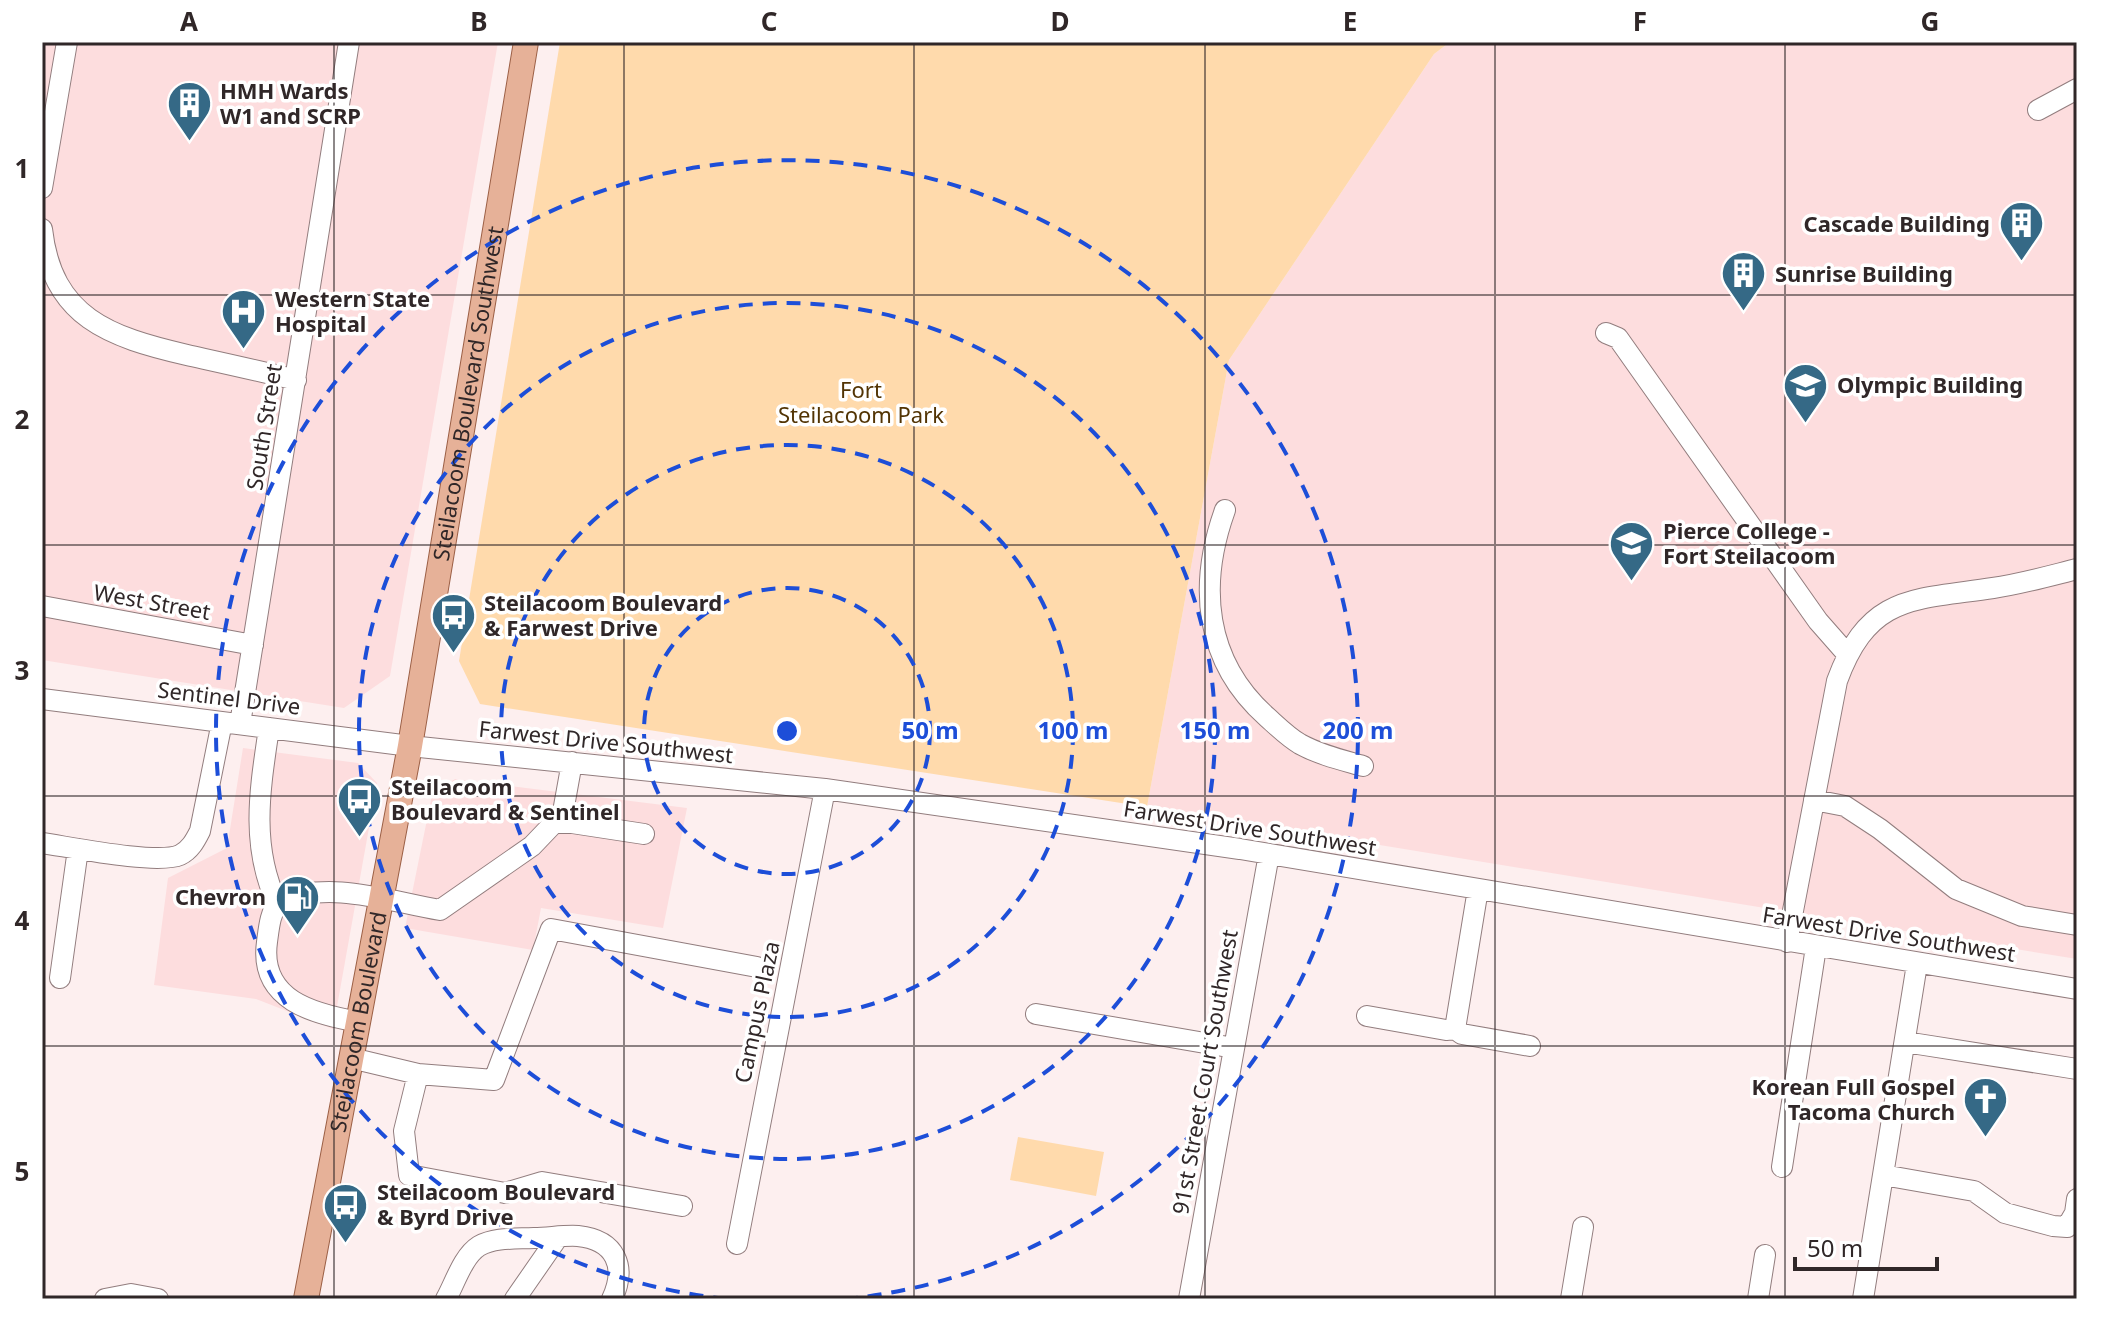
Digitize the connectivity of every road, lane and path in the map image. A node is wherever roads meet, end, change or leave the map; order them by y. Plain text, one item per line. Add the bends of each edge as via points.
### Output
1 (67, 42) edge
2 (349, 42) edge
3 (526, 42) edge
4 (2077, 89) edge
5 (2038, 110) dead end
6 (42, 188) edge
7 (42, 236) edge
8 (1606, 333) dead end
9 (296, 380) junction
10 (1225, 510) dead end
11 (2077, 569) edge
12 (42, 606) edge
13 (253, 645) junction
14 (1847, 654) junction
15 (42, 699) edge
16 (231, 723) junction
17 (269, 728) junction
18 (410, 746) junction
19 (572, 762) junction
20 (1363, 766) dead end
21 (825, 789) junction
22 (1814, 800) junction
23 (561, 823) junction
24 (644, 834) dead end
25 (42, 843) edge
26 (78, 849) junction
27 (1269, 854) junction
28 (1478, 889) junction
29 (383, 900) junction
30 (277, 903) junction
31 (2077, 925) edge
32 (1787, 942) junction
33 (1816, 947) junction
34 (1917, 964) junction
35 (757, 967) dead end
36 (60, 978) dead end
37 (2077, 989) edge
38 (1036, 1014) dead end
39 (1367, 1016) dead end
40 (359, 1022) junction
41 (1455, 1029) junction
42 (1905, 1042) junction
43 (1530, 1046) dead end
44 (1234, 1048) junction
45 (351, 1058) junction
46 (2077, 1069) edge
47 (418, 1074) junction
48 (1782, 1167) dead end
49 (1883, 1175) junction
50 (2077, 1199) edge
51 (682, 1206) dead end
52 (1583, 1227) dead end
53 (558, 1237) junction
54 (737, 1244) dead end
55 (1765, 1255) dead end
56 (105, 1299) edge
57 (158, 1299) edge
58 (306, 1299) edge
59 (446, 1299) edge
60 (515, 1299) edge
61 (612, 1299) edge
62 (1189, 1299) edge
63 (1571, 1299) edge
64 (1758, 1299) edge
65 (1863, 1299) edge

1 - 6 street
2 - 9 street, South Street
3 - 18 main road, Steilacoom Boulevard Southwest
4 - 5 street
7 - 9 street via 62,292 97,325 141,344
8 - 14 street via 1618,338 1818,621
9 - 13 street, South Street
10 - 20 street via 1213,541 1209,602 1214,631 1239,689 1297,742
11 - 14 street via 1907,601 1870,624
12 - 13 street, West Street
13 - 16 street, South Street
14 - 22 street
15 - 16 street, Sentinel Drive
16 - 17 street, Sentinel Drive
16 - 26 street, South Street via 193,846 166,858
17 - 18 street, Sentinel Drive
17 - 30 street via 258,839
18 - 19 street, Farwest Drive Southwest
18 - 29 main road, Steilacoom Boulevard
19 - 21 street, Farwest Drive Southwest
19 - 23 street
21 - 27 street, Farwest Drive Southwest
21 - 54 street, Campus Plaza
22 - 31 street via 1845,806 1956,889 2010,913
22 - 32 street
23 - 24 street
23 - 29 street via 554,823 532,846 440,910
25 - 26 street
26 - 36 street
27 - 28 street, Farwest Drive Southwest
27 - 44 street, 91st Street Court Southwest
28 - 32 street, Farwest Drive Southwest
28 - 41 street
29 - 30 street via 318,890
29 - 40 main road, Steilacoom Boulevard
30 - 40 street via 266,950 270,980 312,1011
32 - 33 street, Farwest Drive Southwest
33 - 34 street, Farwest Drive Southwest
33 - 48 street
34 - 37 street, Farwest Drive Southwest
34 - 42 street
35 - 47 street, Campus Plaza via 551,929 494,1080
38 - 44 street
39 - 41 street
40 - 45 main road, Steilacoom Boulevard
41 - 43 street
42 - 46 street
42 - 49 street
44 - 62 street, 91st Street Court Southwest
45 - 47 street, Campus Plaza
45 - 58 main road, Steilacoom Boulevard
47 - 51 street via 404,1131 409,1175 505,1193 542,1182
49 - 50 street via 1974,1191 2005,1213 2053,1226 2067,1227
49 - 65 street
52 - 63 street
53 - 59 street via 492,1240 477,1247
53 - 60 street
53 - 61 street via 595,1241 618,1260 620,1275
55 - 64 street
56 - 57 street via 131,1294

